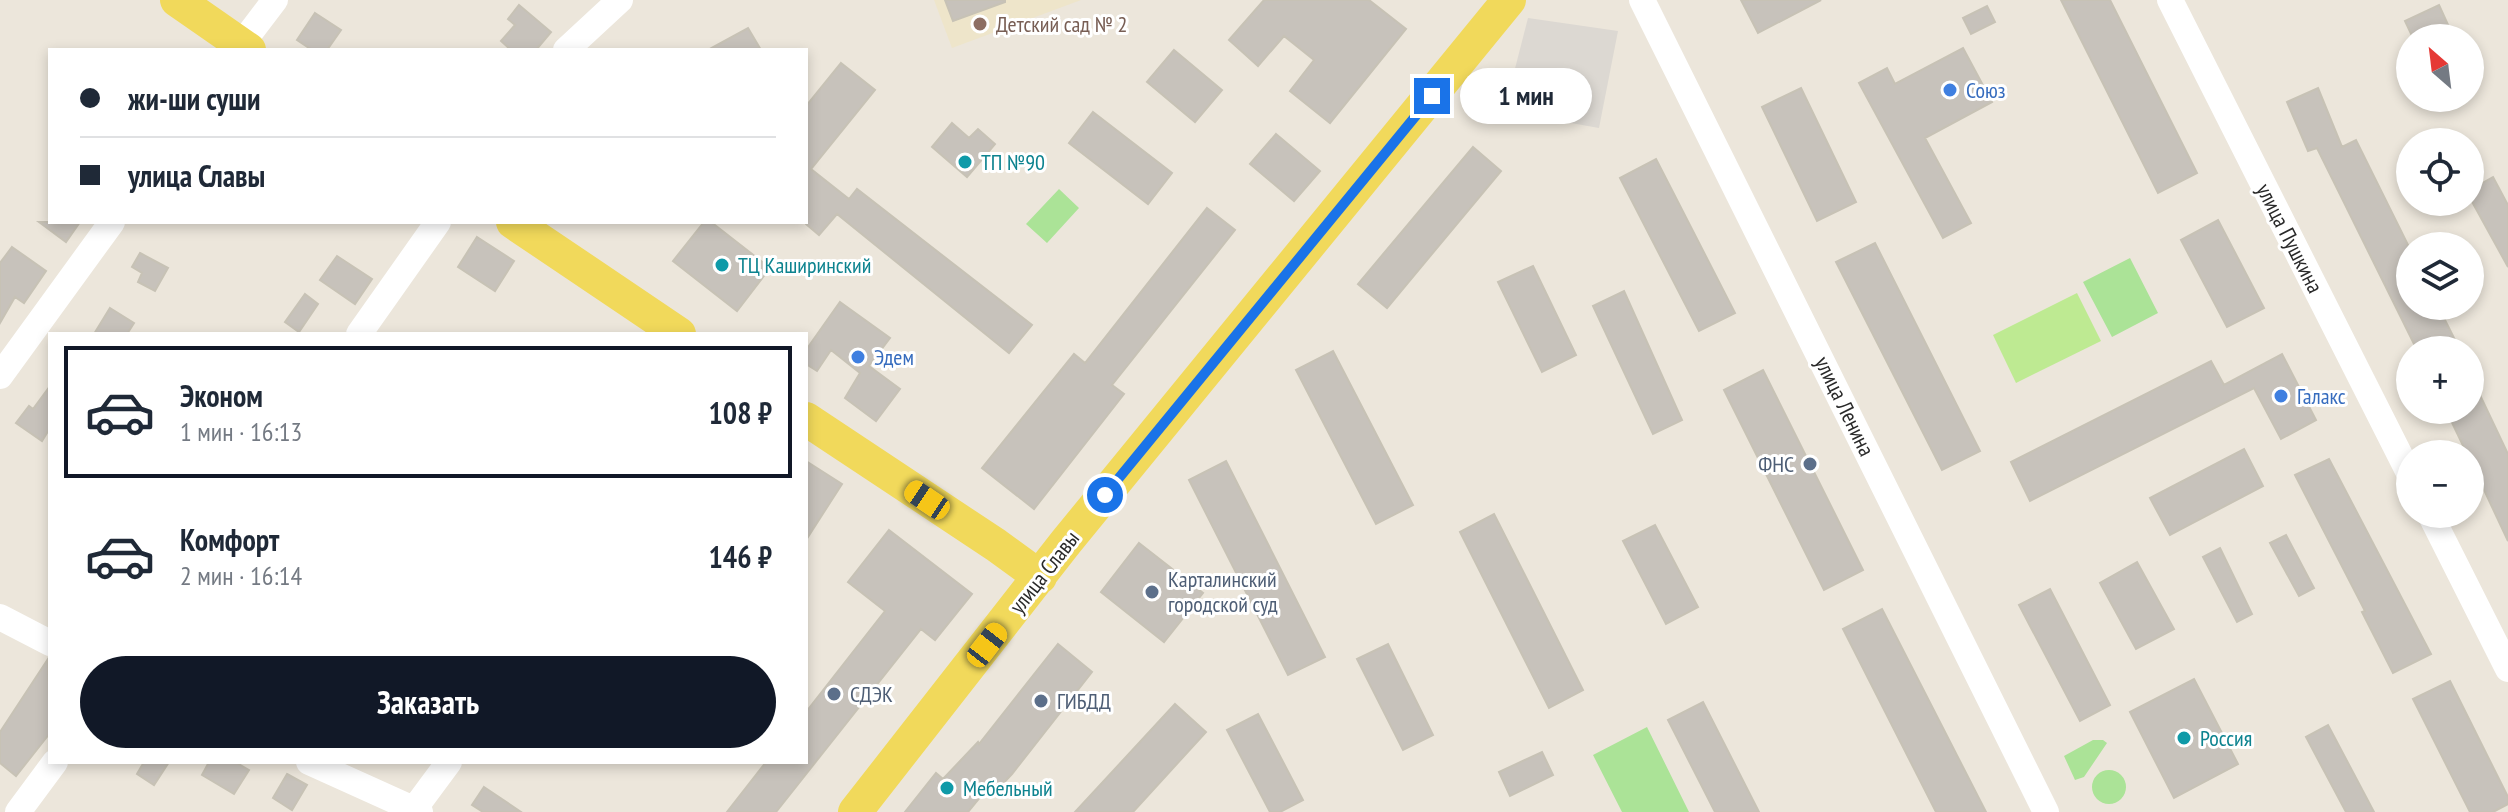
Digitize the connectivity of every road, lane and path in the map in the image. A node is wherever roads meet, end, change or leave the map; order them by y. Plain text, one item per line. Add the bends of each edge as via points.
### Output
1 (177, 0) edge
2 (275, 0) edge
3 (620, 0) edge
4 (1509, 0) edge
5 (1642, 0) edge
6 (2170, 0) edge
7 (243, 48) edge
8 (568, 48) edge
9 (111, 224) edge
10 (437, 224) edge
11 (516, 224) edge
12 (360, 332) edge
13 (676, 332) edge
14 (0, 376) edge
15 (808, 420) edge
16 (2396, 447) edge
17 (2437, 528) edge
18 (1040, 577) junction
19 (0, 617) edge
20 (48, 642) edge
21 (2508, 669) edge
22 (54, 764) edge
23 (313, 764) edge
24 (448, 764) edge
25 (416, 811) edge
26 (18, 812) edge
27 (855, 812) edge
28 (2046, 812) edge

1 - 7 main road
2 - 7 street
3 - 8 street
4 - 18 main road, улица Славы
5 - 28 street, улица Ленина
6 - 16 street, улица Пушкина
9 - 14 street
10 - 12 street
11 - 13 main road
15 - 18 main road
17 - 21 street
18 - 27 main road, улица Славы
19 - 20 street
22 - 26 street
23 - 25 street
24 - 25 street

